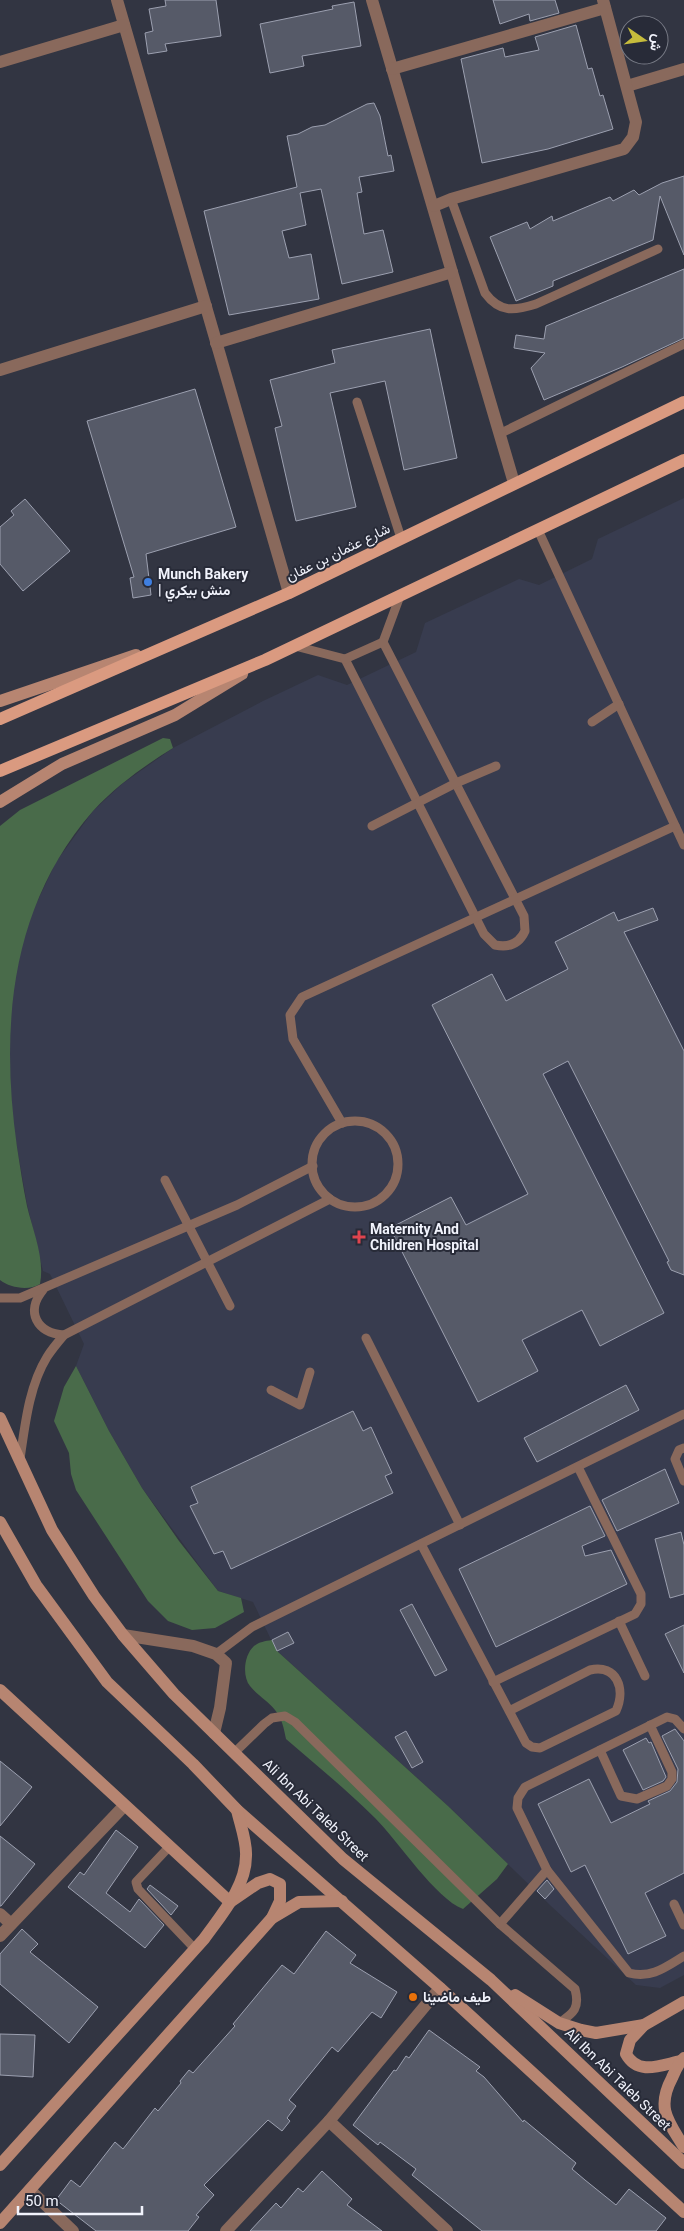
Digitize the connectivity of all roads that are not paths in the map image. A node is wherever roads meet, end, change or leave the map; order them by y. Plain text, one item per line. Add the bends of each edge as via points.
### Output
1 (117, 0) edge
2 (372, 0) edge
3 (604, 4) edge
4 (124, 25) junction
5 (0, 62) edge
6 (392, 69) junction
7 (684, 69) edge
8 (627, 86) junction
9 (451, 199) junction
10 (434, 206) junction
11 (658, 249) dead end
12 (452, 272) junction
13 (206, 306) junction
14 (216, 343) junction
15 (684, 344) edge
16 (0, 370) edge
17 (357, 402) dead end
18 (684, 402) edge
19 (499, 434) junction
20 (684, 460) edge
21 (514, 483) junction
22 (538, 530) junction
23 (400, 538) junction
24 (289, 593) junction
25 (400, 596) junction
26 (383, 642) junction
27 (295, 646) junction
28 (345, 659) junction
29 (265, 660) junction
30 (0, 701) edge
31 (619, 704) junction
32 (0, 719) edge
33 (592, 722) dead end
34 (496, 766) dead end
35 (0, 771) edge
36 (456, 783) junction
37 (0, 802) edge
38 (418, 803) junction
39 (372, 826) dead end
40 (675, 826) junction
41 (684, 845) edge
42 (517, 900) junction
43 (477, 918) junction
44 (342, 1123) junction
45 (313, 1166) junction
46 (165, 1180) dead end
47 (330, 1199) junction
48 (188, 1226) junction
49 (206, 1262) junction
50 (44, 1288) junction
51 (0, 1298) edge
52 (20, 1298) junction
53 (230, 1306) dead end
54 (35, 1312) junction
55 (64, 1335) junction
56 (366, 1338) dead end
57 (310, 1372) dead end
58 (271, 1390) dead end
59 (684, 1414) edge
60 (0, 1418) edge
61 (684, 1448) edge
62 (20, 1459) junction
63 (578, 1467) junction
64 (684, 1481) edge
65 (0, 1522) edge
66 (460, 1525) junction
67 (421, 1544) junction
68 (619, 1621) junction
69 (123, 1635) junction
70 (216, 1654) junction
71 (645, 1676) dead end
72 (493, 1682) junction
73 (0, 1690) edge
74 (509, 1712) junction
75 (650, 1725) junction
76 (684, 1730) edge
77 (214, 1733) junction
78 (600, 1750) junction
79 (234, 1753) junction
80 (124, 1806) junction
81 (237, 1810) junction
82 (169, 1846) junction
83 (547, 1870) junction
84 (342, 1901) junction
85 (230, 1902) junction
86 (674, 1904) dead end
87 (0, 1914) edge
88 (272, 1918) junction
89 (11, 1924) junction
90 (500, 1924) junction
91 (684, 1925) edge
92 (0, 1936) edge
93 (195, 1949) junction
94 (684, 1956) edge
95 (491, 1980) junction
96 (440, 1988) junction
97 (684, 2002) edge
98 (559, 2023) junction
99 (644, 2025) junction
100 (682, 2059) edge
101 (329, 2121) junction
102 (684, 2146) edge
103 (684, 2164) edge
104 (0, 2165) edge
105 (30, 2190) junction
106 (684, 2212) edge
107 (0, 2223) edge
108 (73, 2231) edge
109 (226, 2231) edge
110 (447, 2231) edge

1 - 4 street
2 - 6 street
3 - 6 street
3 - 8 street
4 - 5 street
4 - 13 street
6 - 10 street
7 - 8 street
8 - 9 street via 636,122 633,137 624,149
9 - 10 street
9 - 11 lane via 485,293 493,304 506,309 536,304
10 - 12 street
12 - 14 street
12 - 19 street
13 - 14 street
13 - 16 street
14 - 24 street
15 - 19 lane
17 - 23 lane
18 - 21 main road, شارع عثمان بن عفان
19 - 21 street
20 - 22 main road
21 - 23 main road, شارع عثمان بن عفان
22 - 25 main road
22 - 31 lane
23 - 24 main road, شارع عثمان بن عفان
24 - 30 street via 157,648
24 - 32 main road, شارع عثمان بن عفان
25 - 26 lane
25 - 27 main road
26 - 28 lane
26 - 36 lane
27 - 28 lane
27 - 29 main road
28 - 38 lane
29 - 35 main road
29 - 37 street via 174,715 62,764
31 - 33 lane
31 - 40 lane
34 - 36 lane
36 - 38 lane
36 - 42 lane
38 - 39 lane
38 - 43 lane
40 - 41 lane
40 - 42 lane
42 - 43 lane
42 - 43 lane via 526,923 525,931 516,943 495,945 484,934
43 - 44 lane via 302,997 290,1015 293,1039
44 - 45 lane via 324,1134 315,1148
44 - 47 lane via 351,1120 369,1122 385,1132 395,1147 397,1175 390,1189 378,1201 355,1207
45 - 47 lane via 313,1173
45 - 48 lane
46 - 48 lane
47 - 49 lane
48 - 49 lane
48 - 50 lane
49 - 53 lane
49 - 55 lane
50 - 52 lane
50 - 54 lane via 36,1298
51 - 52 lane
52 - 54 lane
54 - 55 lane via 38,1324 46,1331
55 - 62 lane via 46,1358 33,1391
56 - 66 lane
57 - 58 lane via 300,1405
59 - 63 lane
60 - 62 street, Ali Ibn Abi Taleb Street
61 - 64 lane via 679,1450 675,1459
62 - 69 street, Ali Ibn Abi Taleb Street via 52,1530
63 - 66 lane
63 - 68 lane via 641,1594 641,1604 635,1614
65 - 81 street via 36,1585 107,1682
66 - 67 lane
67 - 70 lane via 252,1627
67 - 72 lane
68 - 71 lane
68 - 72 lane
69 - 70 street via 193,1646
69 - 77 street, Ali Ibn Abi Taleb Street via 174,1694
70 - 77 street via 226,1664
72 - 74 lane
73 - 80 street
74 - 74 lane via 526,1742 540,1748 616,1711 621,1689 608,1670 599,1668
75 - 76 lane via 667,1717 675,1718
75 - 78 lane
75 - 78 lane via 672,1772 667,1786 637,1799 621,1796
77 - 79 street, Ali Ibn Abi Taleb Street
78 - 83 lane via 525,1786 518,1798 517,1808
79 - 90 lane via 272,1718 285,1716 295,1722
79 - 95 street, Ali Ibn Abi Taleb Street via 343,1859
80 - 82 street
80 - 89 street
81 - 84 street
81 - 85 street via 246,1855 242,1878
82 - 85 street
82 - 93 lane via 136,1882 138,1889
83 - 90 lane
83 - 94 lane via 629,1973 644,1976 660,1971
84 - 88 street via 299,1902
84 - 96 street
85 - 88 street via 258,1883 270,1879 280,1884 280,1901
85 - 93 street
86 - 91 lane
87 - 89 street
88 - 105 street
89 - 92 street
90 - 98 lane via 575,1989 578,2001 574,2011
93 - 104 street
95 - 98 street
95 - 103 street, Ali Ibn Abi Taleb Street
96 - 101 street
96 - 106 street
97 - 99 street
98 - 99 street via 596,2033
99 - 100 street via 630,2040 626,2054 630,2062 638,2067 652,2068
100 - 102 street via 667,2086 663,2106 667,2122
101 - 109 street
101 - 110 street
105 - 107 street
105 - 108 street

